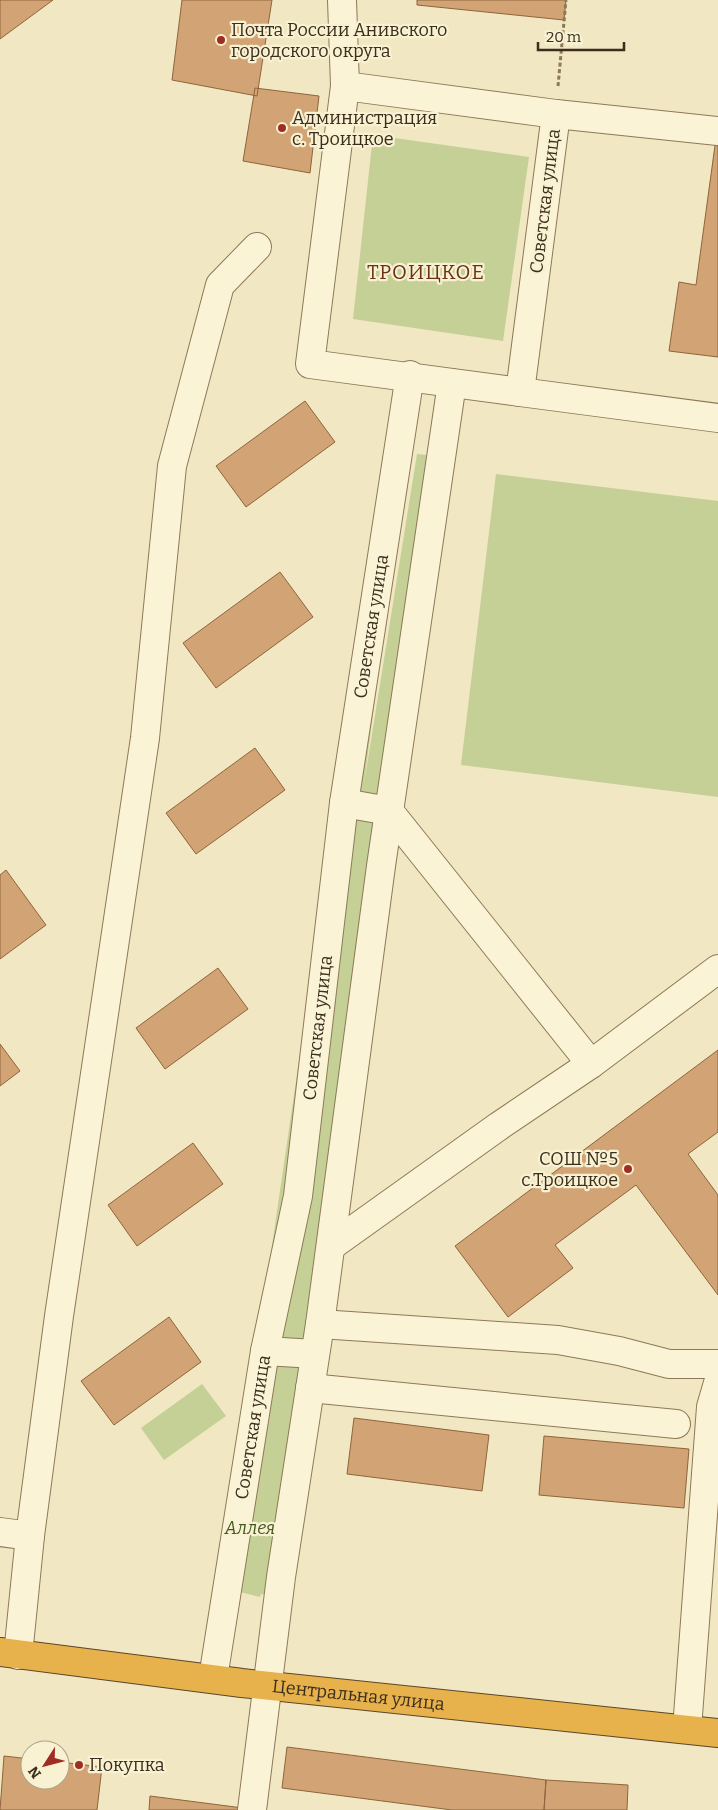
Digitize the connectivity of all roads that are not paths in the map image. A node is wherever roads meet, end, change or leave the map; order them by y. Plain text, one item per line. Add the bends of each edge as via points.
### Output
1 (342, 0) edge
2 (345, 86) junction
3 (556, 114) junction
4 (718, 132) edge
5 (257, 247) dead end
6 (410, 375) junction
7 (452, 383) junction
8 (520, 392) junction
9 (718, 418) edge
10 (344, 803) junction
11 (389, 811) junction
12 (718, 969) edge
13 (591, 1064) junction
14 (330, 1246) junction
15 (320, 1324) junction
16 (265, 1351) junction
17 (316, 1354) junction
18 (718, 1364) edge
19 (718, 1383) edge
20 (310, 1388) junction
21 (676, 1424) dead end
22 (0, 1532) edge
23 (30, 1536) junction
24 (9, 1653) edge
25 (213, 1678) junction
26 (268, 1685) junction
27 (687, 1729) junction
28 (718, 1733) edge
29 (252, 1810) edge

1 - 2 street
2 - 3 street, Советская улица
2 - 6 street via 310,364
3 - 4 street
3 - 8 street, Советская улица
5 - 23 street via 220,285 172,466 145,738 59,1316
6 - 7 street
6 - 10 street, Советская улица
7 - 8 street
7 - 11 street
8 - 9 street
10 - 11 street
10 - 16 street, Советская улица via 298,1196
11 - 13 street
11 - 14 street
12 - 13 street
13 - 14 street
14 - 15 street
15 - 17 street
15 - 18 street via 558,1340 618,1350 669,1364
16 - 17 street
16 - 25 street, Советская улица
17 - 20 street
19 - 27 street via 711,1407
20 - 21 street
20 - 26 street
22 - 23 street
23 - 24 street
24 - 25 highway, Центральная улица
25 - 26 highway, Центральная улица
26 - 27 highway, Центральная улица
26 - 29 street
27 - 28 highway, Центральная улица

